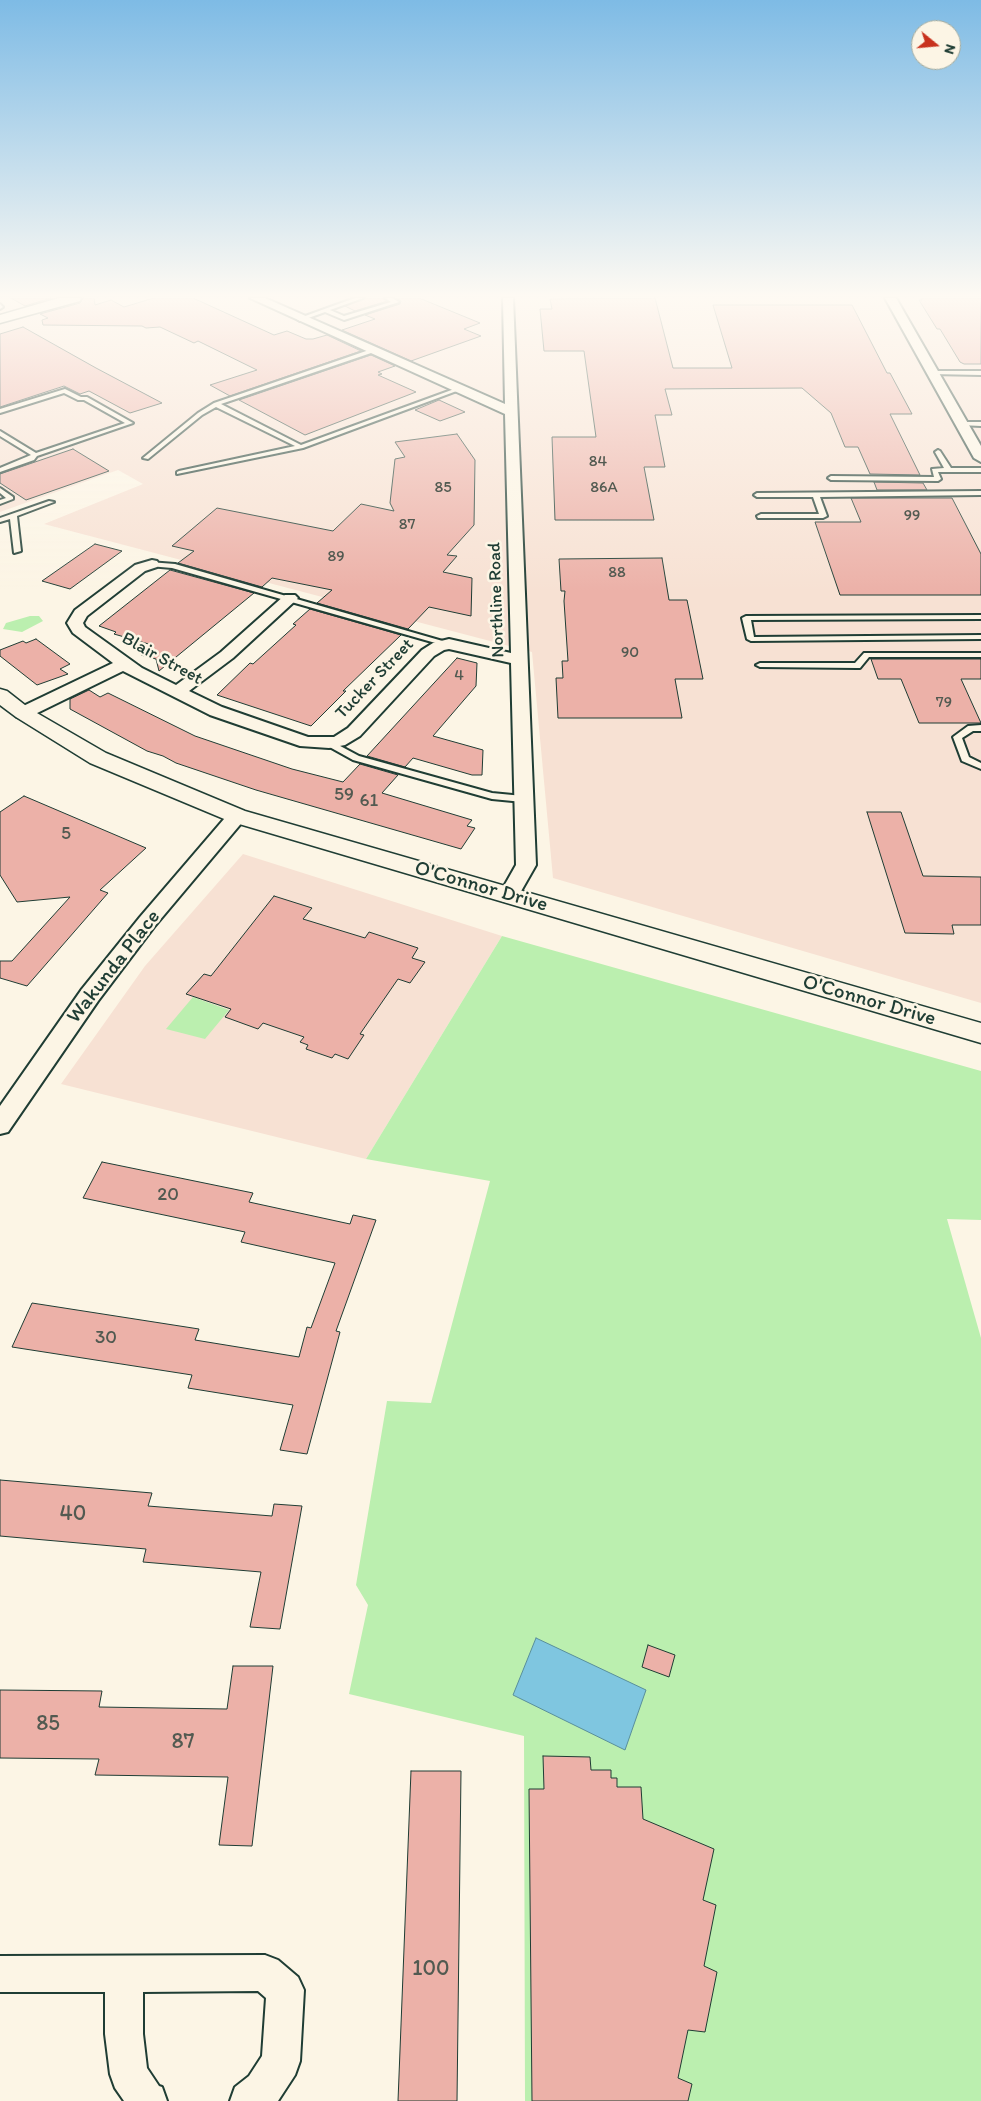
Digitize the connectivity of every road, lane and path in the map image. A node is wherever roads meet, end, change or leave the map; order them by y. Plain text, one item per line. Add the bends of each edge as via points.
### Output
1 (49, 396) edge
2 (74, 396) edge
3 (239, 396) edge
4 (440, 396) edge
5 (475, 396) edge
6 (510, 396) edge
7 (946, 396) edge
8 (216, 404) junction
9 (510, 411) junction
10 (0, 412) edge
11 (962, 424) junction
12 (981, 424) edge
13 (0, 433) edge
14 (976, 441) edge
15 (301, 448) junction
16 (938, 452) dead end
17 (35, 455) junction
18 (146, 458) dead end
19 (981, 458) edge
20 (0, 470) edge
21 (949, 470) junction
22 (981, 470) edge
23 (180, 474) dead end
24 (831, 478) dead end
25 (0, 490) edge
26 (981, 493) edge
27 (816, 494) junction
28 (757, 495) dead end
29 (0, 502) edge
30 (51, 502) dead end
31 (13, 515) junction
32 (761, 516) dead end
33 (0, 520) edge
34 (17, 551) dead end
35 (152, 564) joint
36 (290, 598) junction
37 (981, 617) edge
38 (981, 637) edge
39 (449, 644) junction
40 (981, 655) edge
41 (519, 660) junction
42 (124, 664) junction
43 (760, 665) dead end
44 (178, 692) junction
45 (0, 695) edge
46 (23, 713) junction
47 (981, 728) edge
48 (329, 743) junction
49 (981, 766) edge
50 (523, 799) junction
51 (238, 816) junction
52 (509, 895) junction
53 (981, 1033) edge
54 (0, 1125) edge
55 (0, 1974) edge
56 (124, 1974) junction
57 (148, 2101) edge
58 (249, 2101) edge

1 - 10 lane
2 - 17 lane via 130,423
3 - 8 lane
4 - 15 lane
5 - 9 street
6 - 9 street, Northline Road
7 - 11 street
8 - 15 lane
8 - 18 lane
9 - 41 street, Northline Road
11 - 12 lane
11 - 14 street
13 - 17 lane
14 - 19 street
15 - 23 lane
16 - 21 lane
17 - 20 lane
21 - 22 lane
21 - 24 lane via 934,470 938,479
25 - 29 lane via 11,498
26 - 27 lane
27 - 28 lane
27 - 32 lane via 823,516
30 - 31 lane
31 - 33 lane
31 - 34 lane
35 - 36 lane, Blair Street via 172,566
35 - 42 street, Blair Street via 140,568 76,618 78,630
36 - 39 lane, Blair Street
36 - 44 street via 227,655
37 - 38 lane via 746,618 751,639
39 - 41 street, Blair Street
39 - 48 street, Tucker Street via 428,653 354,732
40 - 43 lane via 867,655 857,666
41 - 50 street, Northline Road
42 - 44 street, Blair Street
42 - 46 street
44 - 48 street, Blair Street via 245,722 306,742
45 - 46 main road, O'Connor Drive
46 - 51 main road, O'Connor Drive via 98,758
47 - 49 lane via 971,728 957,738 965,759
48 - 50 lane, Blair Street via 356,758 492,796
50 - 52 street, Northline Road via 526,865
51 - 52 main road, O'Connor Drive
51 - 54 street, Wakunda Place via 147,922 90,995
52 - 53 main road, O'Connor Drive
55 - 56 street
56 - 57 street via 124,2034 129,2074
56 - 58 street via 265,1973 284,1990 281,2061 262,2090

